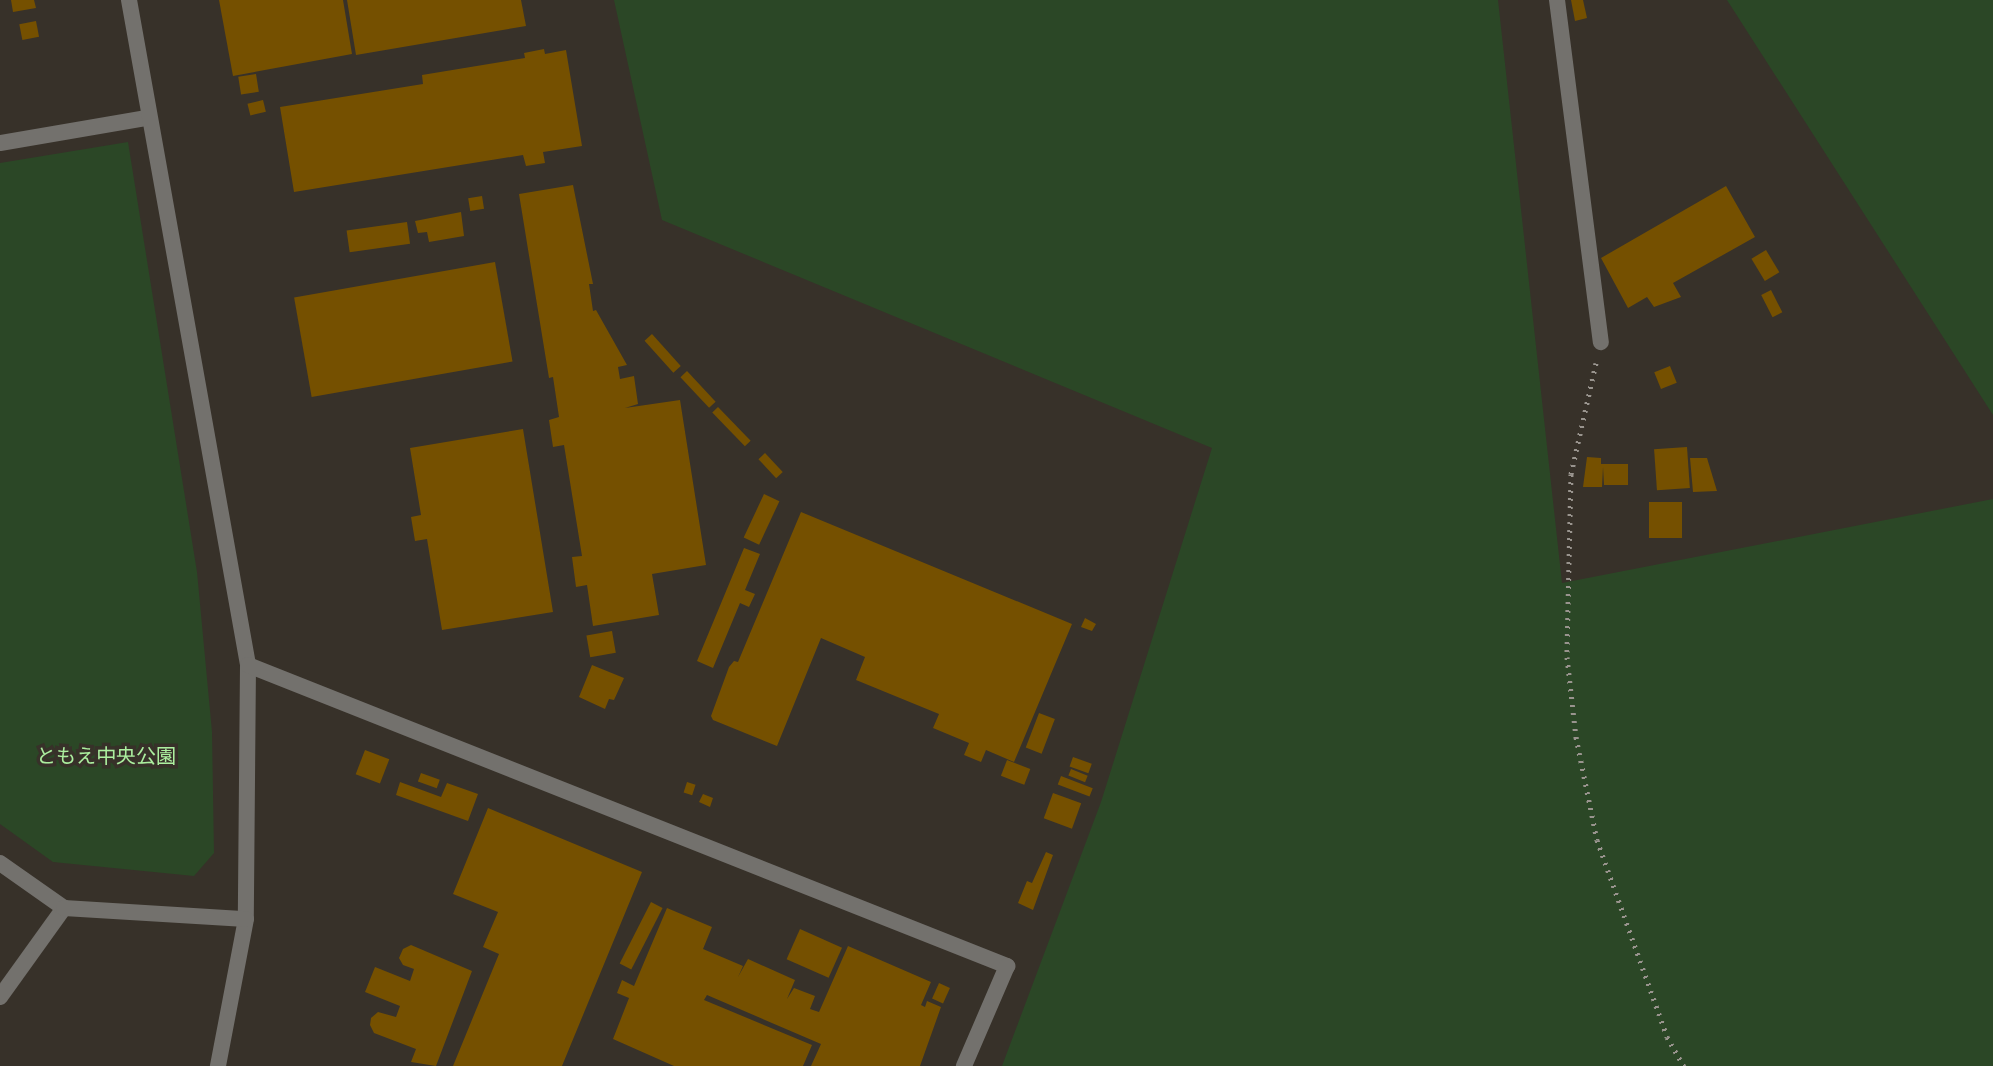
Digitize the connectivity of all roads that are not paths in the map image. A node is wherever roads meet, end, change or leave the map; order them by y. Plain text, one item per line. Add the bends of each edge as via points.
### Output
1 (129, 0) edge
2 (1557, 0) edge
3 (147, 118) junction
4 (0, 143) edge
5 (1601, 342) road end
6 (248, 665) junction
7 (0, 863) edge
8 (64, 908) junction
9 (246, 919) junction
10 (0, 997) edge
11 (218, 1066) edge
12 (964, 1066) edge

1 - 3 street
2 - 5 street
3 - 4 street
3 - 6 street
6 - 9 street
6 - 12 street via 1007,966
7 - 8 street
8 - 9 street
8 - 10 street
9 - 11 street

